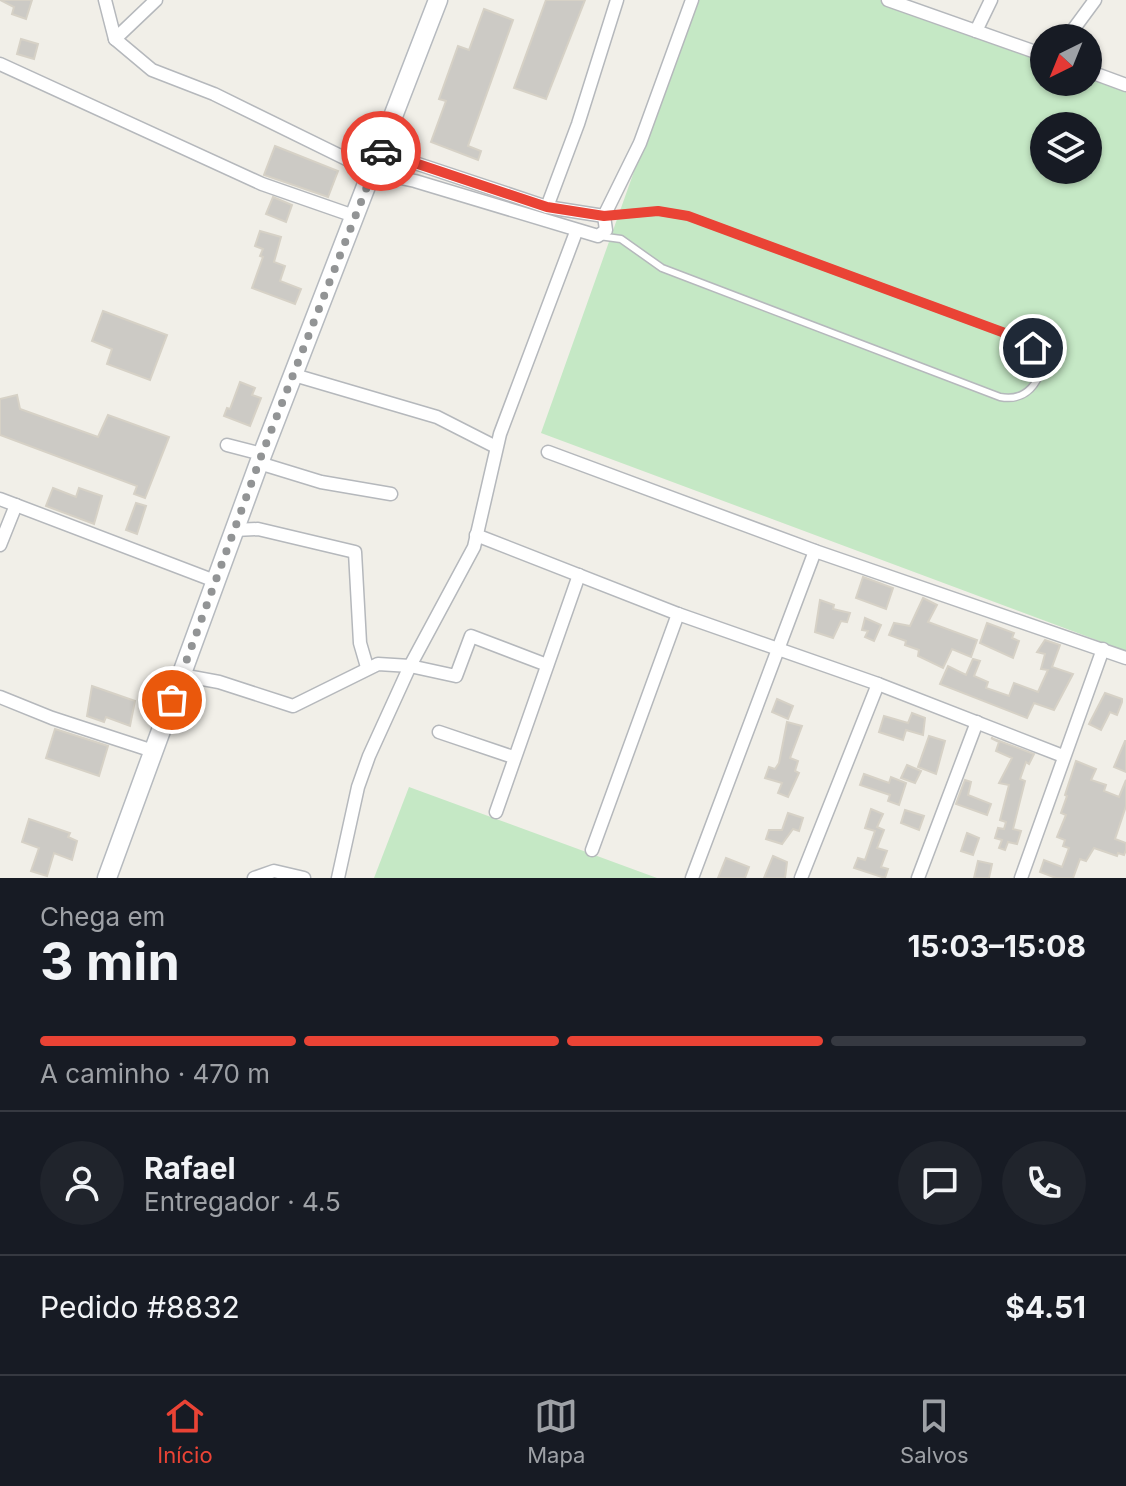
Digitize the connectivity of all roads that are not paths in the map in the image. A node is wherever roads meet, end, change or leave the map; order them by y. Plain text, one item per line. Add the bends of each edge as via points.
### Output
1 (105, 0) edge
2 (156, 0) edge
3 (617, 0) edge
4 (692, 0) edge
5 (888, 0) edge
6 (991, 0) edge
7 (1095, 0) edge
8 (436, 1) edge
9 (923, 6) edge
10 (1077, 24) edge
11 (976, 31) junction
12 (115, 39) junction
13 (1030, 50) edge
14 (0, 64) edge
15 (1102, 76) edge
16 (1126, 85) edge
17 (385, 140) junction
18 (418, 164) junction
19 (373, 172) junction
20 (415, 181) junction
21 (547, 207) junction
22 (354, 216) junction
23 (604, 216) junction
24 (576, 232) junction
25 (598, 236) junction
26 (294, 375) junction
27 (227, 445) dead end
28 (496, 447) junction
29 (548, 452) dead end
30 (260, 459) junction
31 (391, 494) dead end
32 (0, 499) edge
33 (16, 505) junction
34 (234, 530) junction
35 (476, 535) junction
36 (0, 545) edge
37 (815, 551) junction
38 (579, 575) junction
39 (215, 581) junction
40 (678, 614) junction
41 (1103, 649) junction
42 (776, 650) junction
43 (1126, 658) edge
44 (547, 665) junction
45 (410, 666) junction
46 (367, 667) junction
47 (181, 675) junction
48 (878, 684) junction
49 (0, 697) edge
50 (977, 722) junction
51 (439, 732) dead end
52 (153, 751) junction
53 (1063, 756) junction
54 (513, 757) junction
55 (496, 812) dead end
56 (592, 850) dead end
57 (107, 878) edge
58 (254, 878) edge
59 (304, 878) edge
60 (338, 878) edge
61 (692, 878) edge
62 (801, 878) edge
63 (918, 878) edge
64 (1021, 878) edge

1 - 12 street
2 - 12 street
3 - 21 street
4 - 23 street via 640,143
5 - 9 street
6 - 11 street
7 - 10 street
8 - 17 main road
9 - 11 street
11 - 13 street
12 - 19 street via 152,70 214,94
14 - 22 street via 262,184
15 - 16 street
17 - 18 street via 403,159
17 - 19 main road
18 - 20 street via 411,175
18 - 21 street
19 - 20 street
19 - 22 main road
20 - 24 street
21 - 23 street
22 - 26 main road
23 - 25 street via 606,230
23 - 25 lane via 658,211 688,216 1021,339 1033,348 1041,371 1026,393 1000,397 662,268 617,237
24 - 25 street
24 - 28 street
26 - 28 street via 437,417
26 - 30 main road
27 - 30 street
28 - 35 street
29 - 37 street
30 - 31 street via 321,482
30 - 34 main road
32 - 33 street
33 - 36 street
33 - 39 street
34 - 39 main road
34 - 46 street via 258,529 355,552 360,643
35 - 38 street
35 - 45 street via 469,559
37 - 41 street
37 - 42 street
38 - 40 street
38 - 44 street
39 - 47 main road
40 - 42 street
40 - 56 street
41 - 43 street
41 - 53 street
42 - 48 street
42 - 61 street
44 - 45 street via 471,636 456,676
44 - 54 street
45 - 46 street
45 - 60 street via 358,787
46 - 47 street via 293,706
47 - 52 main road
48 - 50 street
48 - 62 street
49 - 52 street
50 - 53 street
50 - 63 street
51 - 54 street
52 - 57 main road
53 - 64 street
54 - 55 street
58 - 59 street via 274,871

